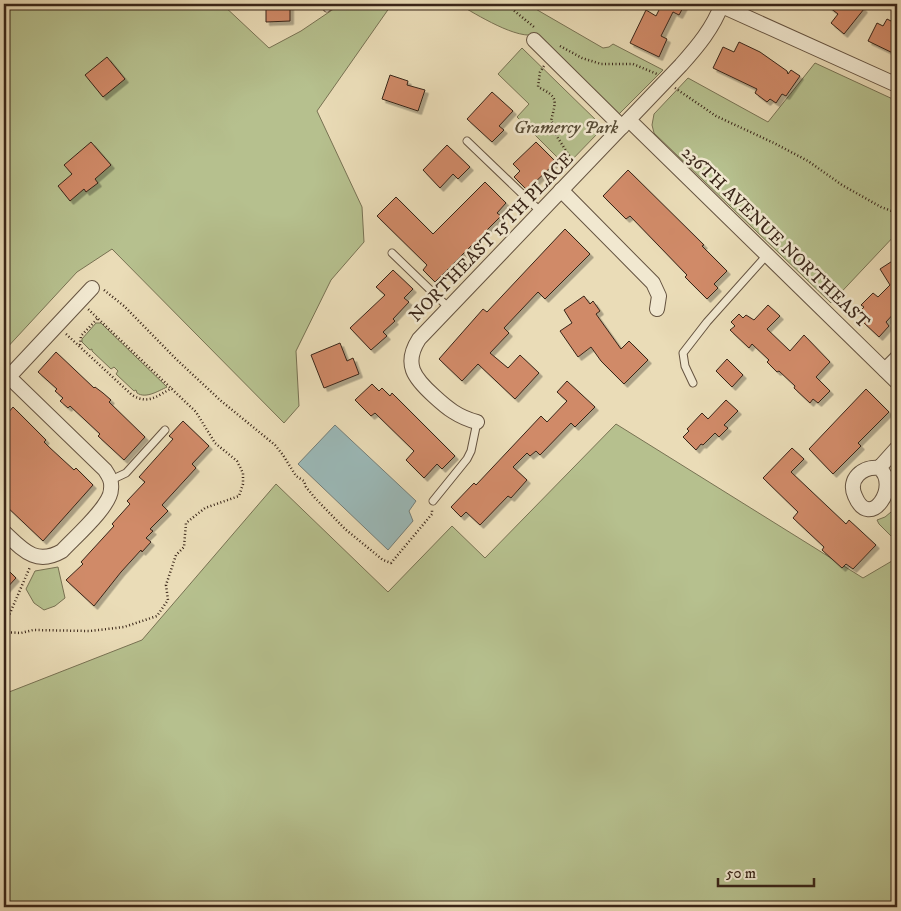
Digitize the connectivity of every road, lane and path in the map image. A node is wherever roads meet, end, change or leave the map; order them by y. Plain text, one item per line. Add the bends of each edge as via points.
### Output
1 (722, 5) edge
2 (534, 40) dead end
3 (560, 46) dead end
4 (552, 58) junction
5 (666, 81) junction
6 (897, 84) edge
7 (625, 124) junction
8 (467, 141) dead end
9 (581, 170) junction
10 (561, 190) junction
11 (541, 212) junction
12 (897, 213) edge
13 (392, 253) dead end
14 (767, 254) junction
15 (92, 288) joint
16 (86, 306) dead end
17 (449, 308) junction
18 (658, 309) dead end
19 (98, 318) junction
20 (63, 331) dead end
21 (79, 346) junction
22 (897, 358) edge
23 (885, 370) junction
24 (6, 380) edge
25 (897, 382) edge
26 (692, 383) dead end
27 (172, 388) junction
28 (477, 422) joint
29 (165, 430) dead end
30 (897, 448) edge
31 (879, 468) dead end
32 (111, 480) junction
33 (433, 501) joint
34 (4, 532) edge
35 (31, 565) dead end
36 (4, 627) edge
37 (4, 632) edge

1 - 5 street, NORTHEAST 15TH PLACE via 700,44
1 - 6 street
2 - 4 street, 236TH AVENUE NORTHEAST
3 - 5 path via 601,64 638,65
4 - 7 street, 236TH AVENUE NORTHEAST
4 - 9 path via 540,72 538,87 553,96 556,102 552,121 557,129 556,136
5 - 7 street, NORTHEAST 15TH PLACE
5 - 12 path via 716,116 783,147 842,185
7 - 9 street, NORTHEAST 15TH PLACE
7 - 14 street, 236TH AVENUE NORTHEAST
8 - 11 lane
9 - 10 street, NORTHEAST 15TH PLACE
10 - 11 street, NORTHEAST 15TH PLACE
10 - 18 street via 654,283 659,296
11 - 17 street, NORTHEAST 15TH PLACE
13 - 17 lane
14 - 23 street, 236TH AVENUE NORTHEAST
14 - 26 lane via 683,352 684,366
15 - 24 street
15 - 33 path via 98,293 103,289 124,306 220,400 275,445 315,498 345,529 383,560 391,563 408,544 432,514
16 - 19 path
17 - 28 street, NORTHEAST 15TH PLACE via 412,349 414,375 452,412
19 - 21 path via 81,336
19 - 27 path
20 - 21 path
21 - 27 path via 141,400 149,400
22 - 23 street
23 - 25 street, 236TH AVENUE NORTHEAST
24 - 32 street via 88,452
27 - 37 path via 196,412 215,443 236,461 243,473 243,484 239,496 205,508 186,523 184,547 176,555 166,585 168,600 158,616 124,627 90,631
28 - 33 lane via 467,459
29 - 32 lane via 126,473
30 - 31 street
32 - 34 street via 108,502 53,556 30,555
35 - 36 path

